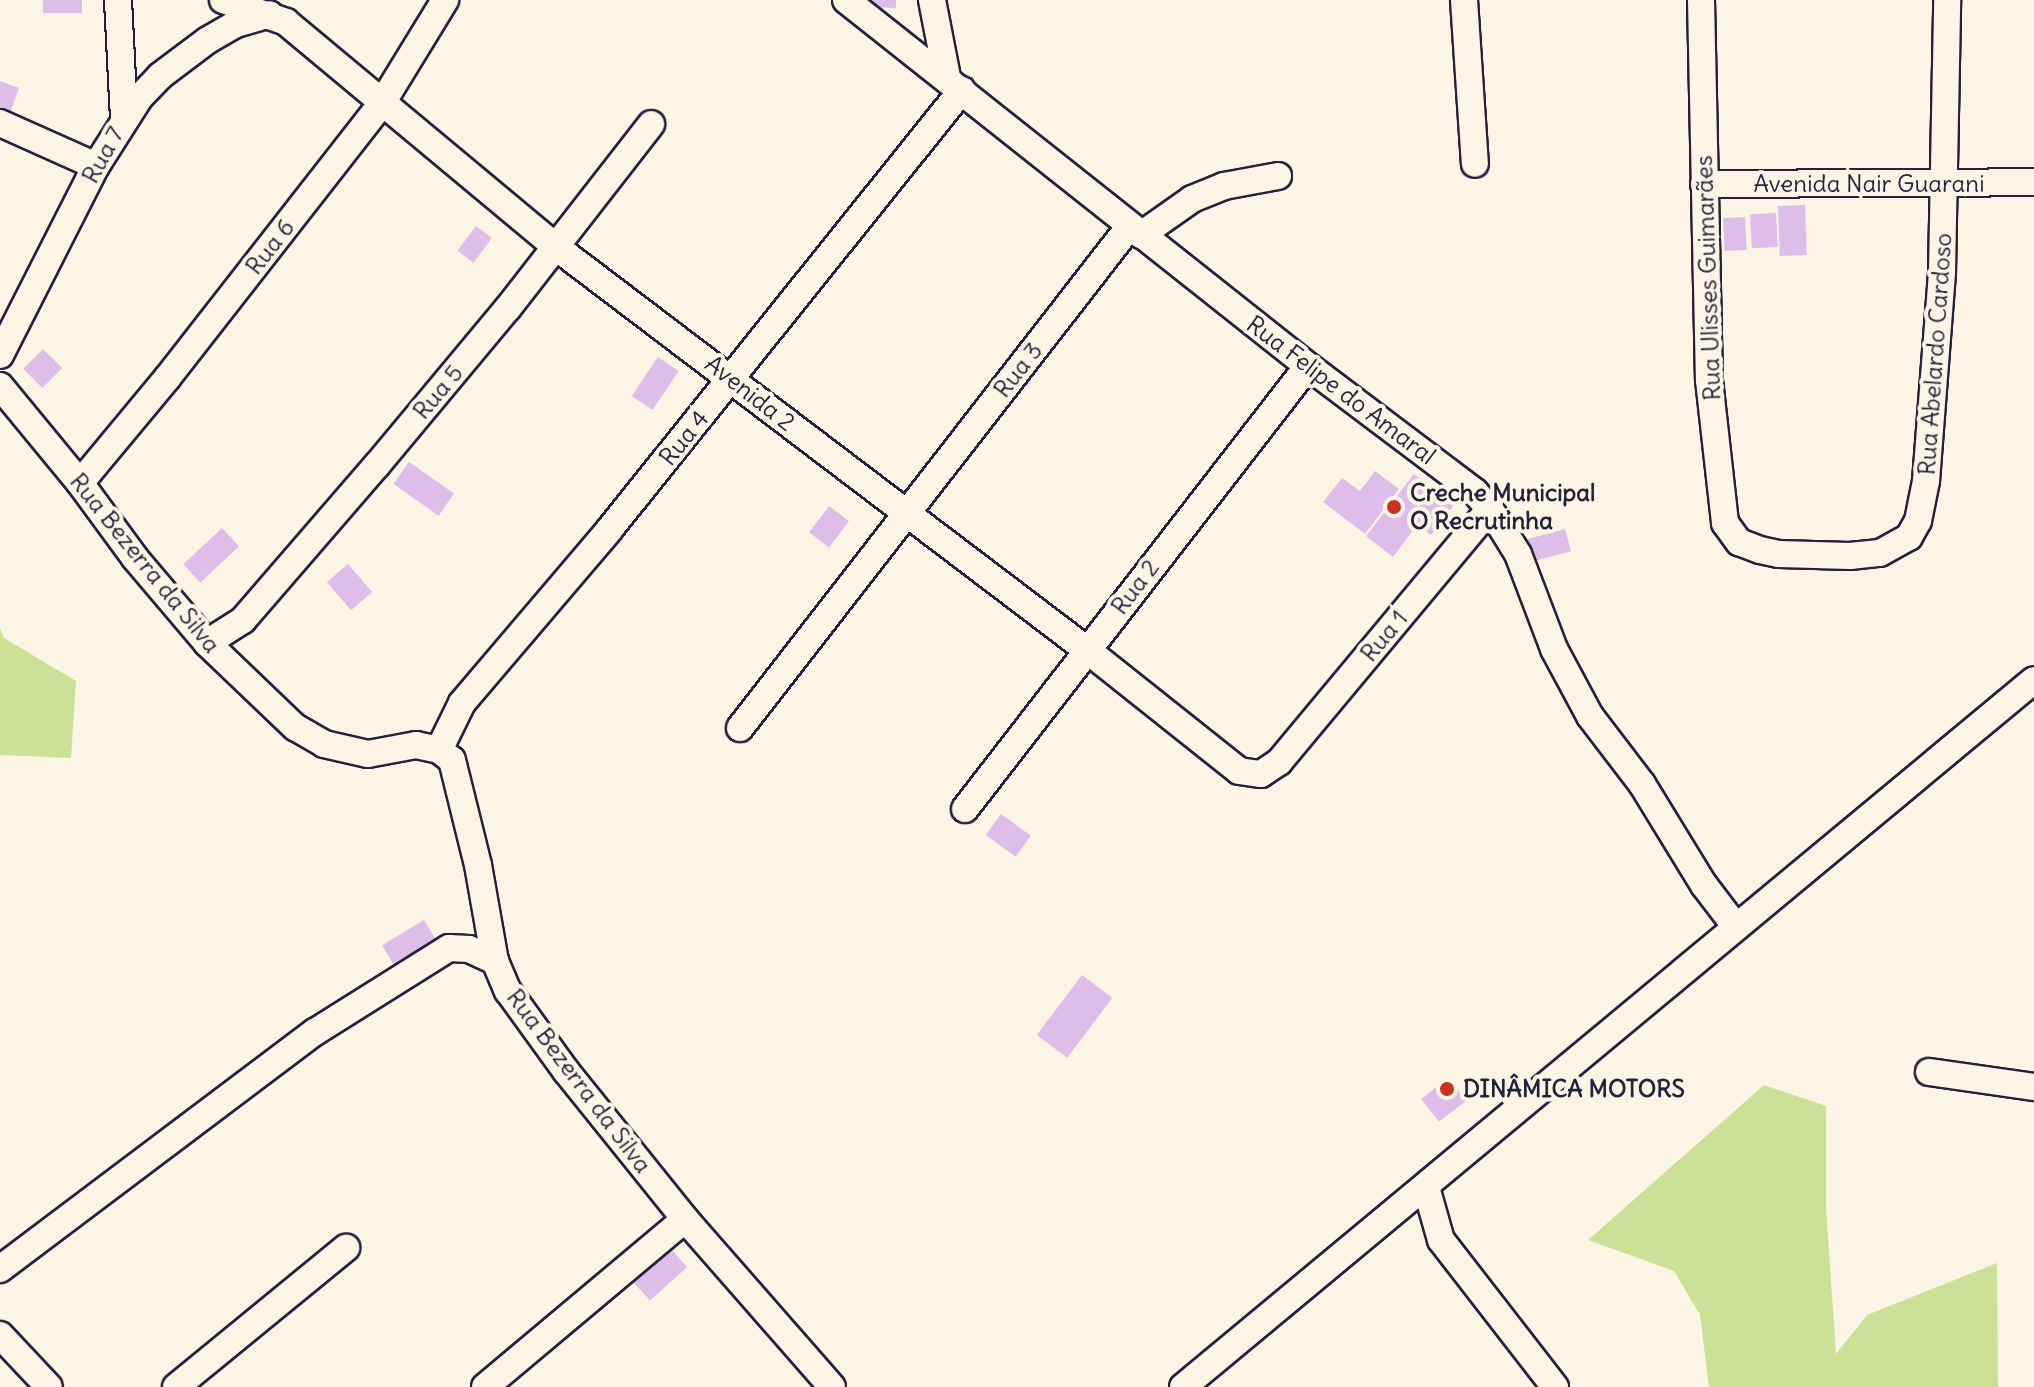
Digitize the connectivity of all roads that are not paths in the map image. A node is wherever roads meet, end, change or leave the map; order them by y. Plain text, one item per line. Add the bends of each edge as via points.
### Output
1 (118, 0) edge
2 (223, 0) edge
3 (445, 0) edge
4 (846, 0) edge
5 (932, 0) edge
6 (1464, 0) edge
7 (1701, 0) edge
8 (1947, 0) edge
9 (282, 12) edge
10 (954, 83) junction
11 (382, 103) junction
12 (124, 117) junction
13 (0, 123) edge
14 (651, 124) dead end
15 (1475, 164) dead end
16 (96, 166) junction
17 (1278, 176) dead end
18 (2034, 182) edge
19 (1704, 184) junction
20 (1945, 185) junction
21 (1136, 231) junction
22 (556, 247) junction
23 (0, 355) edge
24 (1308, 366) junction
25 (733, 379) junction
26 (0, 386) edge
27 (80, 483) junction
28 (1490, 509) junction
29 (905, 513) junction
30 (1746, 546) joint
31 (207, 643) junction
32 (1087, 650) junction
33 (2034, 680) edge
34 (740, 728) dead end
35 (446, 755) junction
36 (1279, 762) joint
37 (965, 809) dead end
38 (1736, 927) junction
39 (495, 961) junction
40 (1929, 1072) dead end
41 (2034, 1087) edge
42 (1426, 1187) junction
43 (685, 1219) junction
44 (346, 1248) dead end
45 (0, 1269) edge
46 (0, 1335) edge
47 (816, 1382) edge
48 (49, 1387) edge
49 (176, 1387) edge
50 (485, 1387) edge
51 (1183, 1387) edge
52 (1555, 1387) edge

1 - 12 street
2 - 9 street, Avenida 2
3 - 11 street, Rua 6
4 - 10 street, Rua Felipe do Amaral
5 - 10 street
6 - 15 street
7 - 19 street, Rua Ulisses Guimarães
8 - 20 street, Rua Abelardo Cardoso
9 - 11 street, Avenida 2
9 - 12 street, Rua 7 via 236,24 183,57
10 - 21 street, Rua Felipe do Amaral
10 - 25 street, Rua 4
11 - 22 street, Avenida 2
11 - 27 street, Rua 6
12 - 16 street, Rua 7
13 - 16 street
14 - 22 street, Rua 5
16 - 23 street, Rua 7
17 - 21 street, Rua 3 via 1224,186
18 - 20 street, Avenida Nair Guarani
19 - 20 street, Avenida Nair Guarani
19 - 30 street, Rua Ulisses Guimarães via 1709,380 1725,523
20 - 30 street, Rua Abelardo Cardoso via 1926,481 1918,521 1909,537 1892,549 1850,556 1779,554
21 - 24 street, Rua Felipe do Amaral
21 - 29 street, Rua 3
22 - 25 street, Avenida 2
22 - 31 street, Rua 5 via 243,620
24 - 28 street, Rua Felipe do Amaral via 1457,477
24 - 32 street, Rua 2
25 - 29 street, Avenida 2
25 - 35 street, Rua 4 via 462,703
26 - 27 street, Rua Bezerra da Silva
27 - 31 street, Rua Bezerra da Silva
28 - 36 street, Rua 1
28 - 38 street, Rua Felipe do Amaral via 1518,554 1554,649 1590,716 1642,784
29 - 32 street, Avenida 2
29 - 34 street, Rua 3
31 - 35 street, Rua Bezerra da Silva via 295,727 324,744 368,754 416,745
32 - 36 street, Avenida 2 via 1239,771 1261,774
32 - 37 street, Rua 2
33 - 38 street
35 - 39 street, Rua Bezerra da Silva via 478,865
38 - 42 street
39 - 43 street, Rua Bezerra da Silva via 525,1017
39 - 45 street via 469,949 449,948 328,1023
40 - 41 street
42 - 51 street
42 - 52 street via 1441,1240
43 - 47 street, Rua Bezerra da Silva
43 - 50 street
44 - 49 street
46 - 48 street

